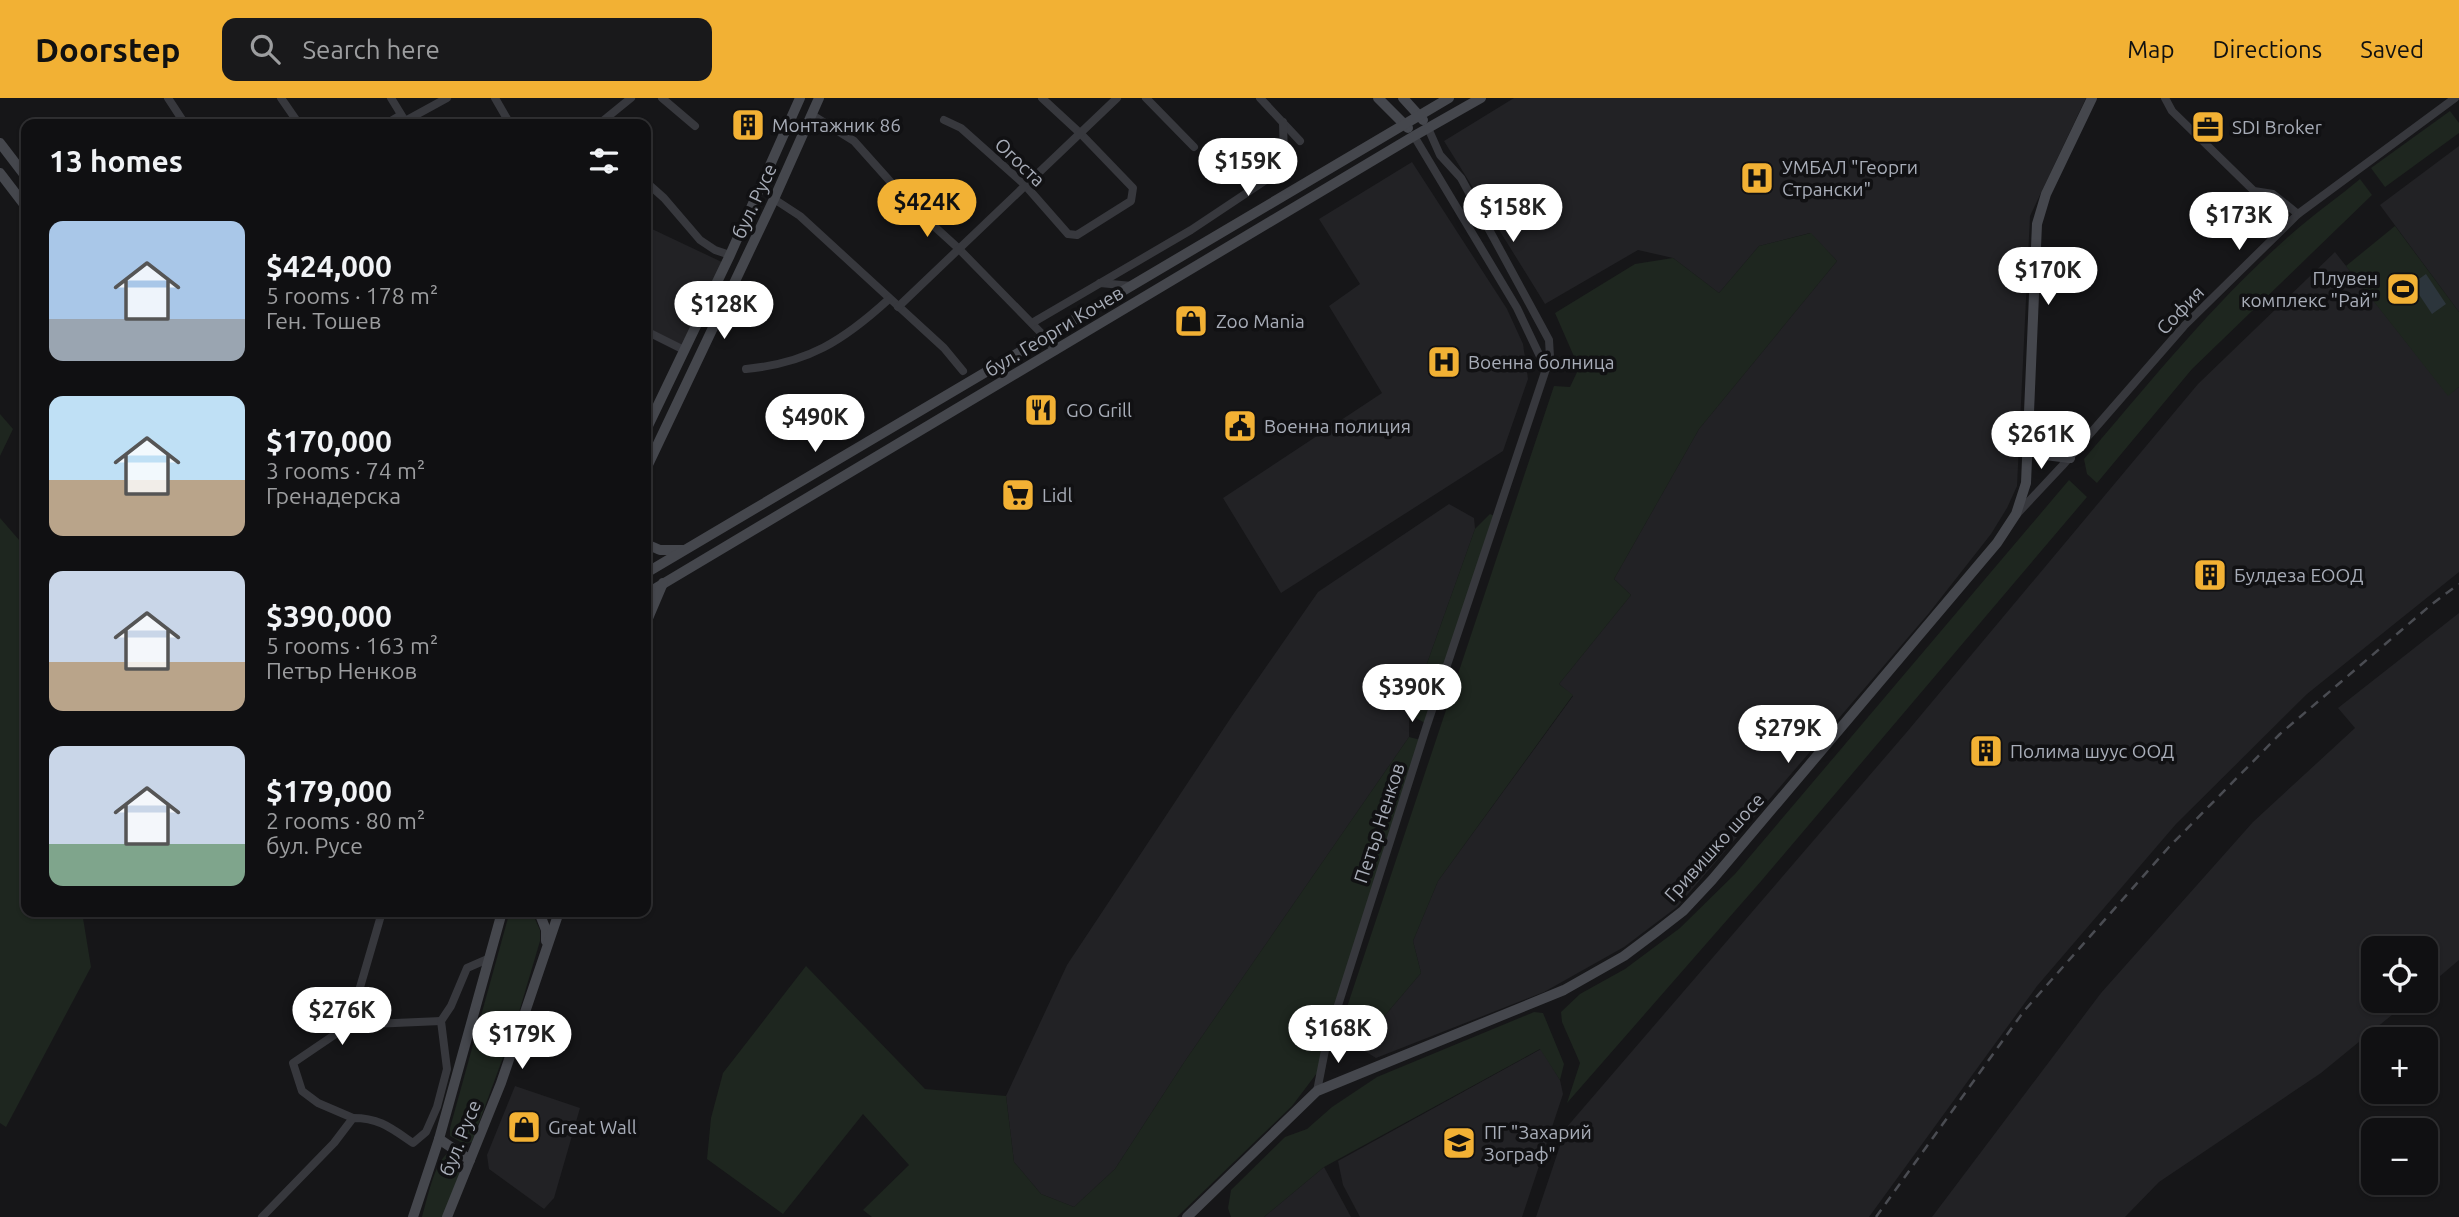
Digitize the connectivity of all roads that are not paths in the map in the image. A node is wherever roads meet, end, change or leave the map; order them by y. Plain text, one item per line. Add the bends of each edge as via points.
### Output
1 (168, 98) edge
2 (281, 98) edge
3 (391, 98) edge
4 (447, 98) edge
5 (495, 98) edge
6 (631, 98) edge
7 (662, 98) edge
8 (800, 98) edge
9 (818, 98) edge
10 (1042, 98) edge
11 (1117, 98) edge
12 (1146, 98) edge
13 (1260, 98) edge
14 (1378, 98) edge
15 (1403, 98) edge
16 (1449, 98) edge
17 (1481, 98) edge
18 (2092, 98) edge
19 (2165, 98) edge
20 (2455, 98) edge
21 (811, 115) junction
22 (1420, 115) junction
23 (182, 119) edge
24 (296, 119) edge
25 (403, 119) edge
26 (406, 119) edge
27 (507, 119) edge
28 (605, 119) edge
29 (944, 120) dead end
30 (1283, 122) junction
31 (1405, 124) junction
32 (695, 125) dead end
33 (1428, 128) junction
34 (1081, 134) junction
35 (1414, 136) junction
36 (1300, 141) dead end
37 (0, 143) edge
38 (1194, 147) dead end
39 (21, 170) edge
40 (0, 173) edge
41 (1025, 185) junction
42 (651, 186) edge
43 (775, 199) junction
44 (21, 200) edge
45 (2298, 214) junction
46 (958, 248) junction
47 (730, 255) junction
48 (1100, 283) junction
49 (1132, 286) junction
50 (889, 299) junction
51 (898, 307) junction
52 (1032, 323) junction
53 (651, 334) edge
54 (1045, 337) junction
55 (684, 350) junction
56 (1055, 351) junction
57 (746, 369) dead end
58 (1546, 369) junction
59 (963, 371) dead end
60 (651, 419) edge
61 (2028, 421) junction
62 (2028, 443) junction
63 (2070, 458) junction
64 (651, 459) edge
65 (2016, 514) junction
66 (651, 546) edge
67 (685, 550) junction
68 (651, 570) edge
69 (663, 583) junction
70 (651, 591) edge
71 (651, 611) edge
72 (381, 917) edge
73 (501, 917) edge
74 (541, 917) edge
75 (557, 917) edge
76 (490, 958) junction
77 (541, 968) junction
78 (441, 1021) junction
79 (349, 1025) junction
80 (1317, 1091) junction
81 (353, 1118) junction
82 (439, 1139) junction
83 (470, 1160) junction
84 (262, 1217) edge
85 (413, 1217) edge
86 (447, 1217) edge
87 (1187, 1217) edge

1 - 23 street
2 - 24 street
3 - 25 street
4 - 26 street
5 - 27 street
6 - 28 street
7 - 32 street
8 - 47 main road, бул. Русе
9 - 21 main road, бул. Русе
10 - 34 street
11 - 34 street
12 - 38 street
13 - 30 street
14 - 31 main road
15 - 22 main road
16 - 22 main road, бул. Георги Кочев
17 - 33 main road, бул. Георги Кочев
18 - 61 main road, Гривишко шосе via 2046,194 2037,224
19 - 45 street via 2172,111 2254,191 2273,194
20 - 45 street, София
21 - 43 main road, бул. Русе
21 - 46 street via 854,141
22 - 31 main road, бул. Георги Кочев
22 - 33 main road
29 - 41 street, Огоста via 961,128
30 - 36 street
30 - 48 street via 1284,157 1272,176
31 - 35 main road
31 - 49 main road, бул. Георги Кочев
33 - 35 main road, бул. Георги Кочев
33 - 58 street, Петър Ненков via 1440,155 1461,177 1549,340
34 - 41 street
34 - 41 street, Огоста via 1133,188 1131,201 1077,235 1069,234
35 - 56 main road, бул. Георги Кочев
35 - 58 street via 1517,308
37 - 39 main road
40 - 44 main road
41 - 46 street
42 - 47 street via 700,240
43 - 50 street via 800,216
43 - 64 main road, бул. Русе
45 - 63 street, София via 2184,326
46 - 51 street
46 - 52 street
47 - 55 main road, бул. Русе
48 - 49 street
48 - 52 street
49 - 54 main road, бул. Георги Кочев
50 - 51 street
50 - 57 street via 846,336 818,351 792,362
51 - 59 street
52 - 54 street
53 - 55 street
54 - 56 street
54 - 67 main road, бул. Георги Кочев
55 - 60 main road, бул. Русе
56 - 69 main road, бул. Георги Кочев
58 - 80 street, Петър Ненков via 1326,1040
61 - 62 main road, Гривишко шосе
61 - 63 main road via 2048,431
62 - 63 main road via 2045,455
62 - 65 main road, Гривишко шосе via 2026,483
63 - 65 street, София
65 - 80 main road, Гривишко шосе via 1997,543 1683,911 1624,956 1564,990
66 - 67 main road
67 - 68 main road, бул. Георги Кочев
69 - 70 main road, бул. Георги Кочев
69 - 71 main road
72 - 79 street
73 - 76 main road, бул. Русе
74 - 77 main road via 547,936
75 - 77 main road, бул. Русе
76 - 78 street via 467,968
76 - 82 main road, бул. Русе
77 - 83 main road, бул. Русе
78 - 79 street
78 - 81 street via 447,1069 426,1132 413,1143 381,1122
79 - 81 street via 293,1063 303,1091
80 - 87 main road, Гривишко шосе
81 - 84 street
82 - 83 main road
82 - 85 main road, бул. Русе
83 - 86 main road, бул. Русе

